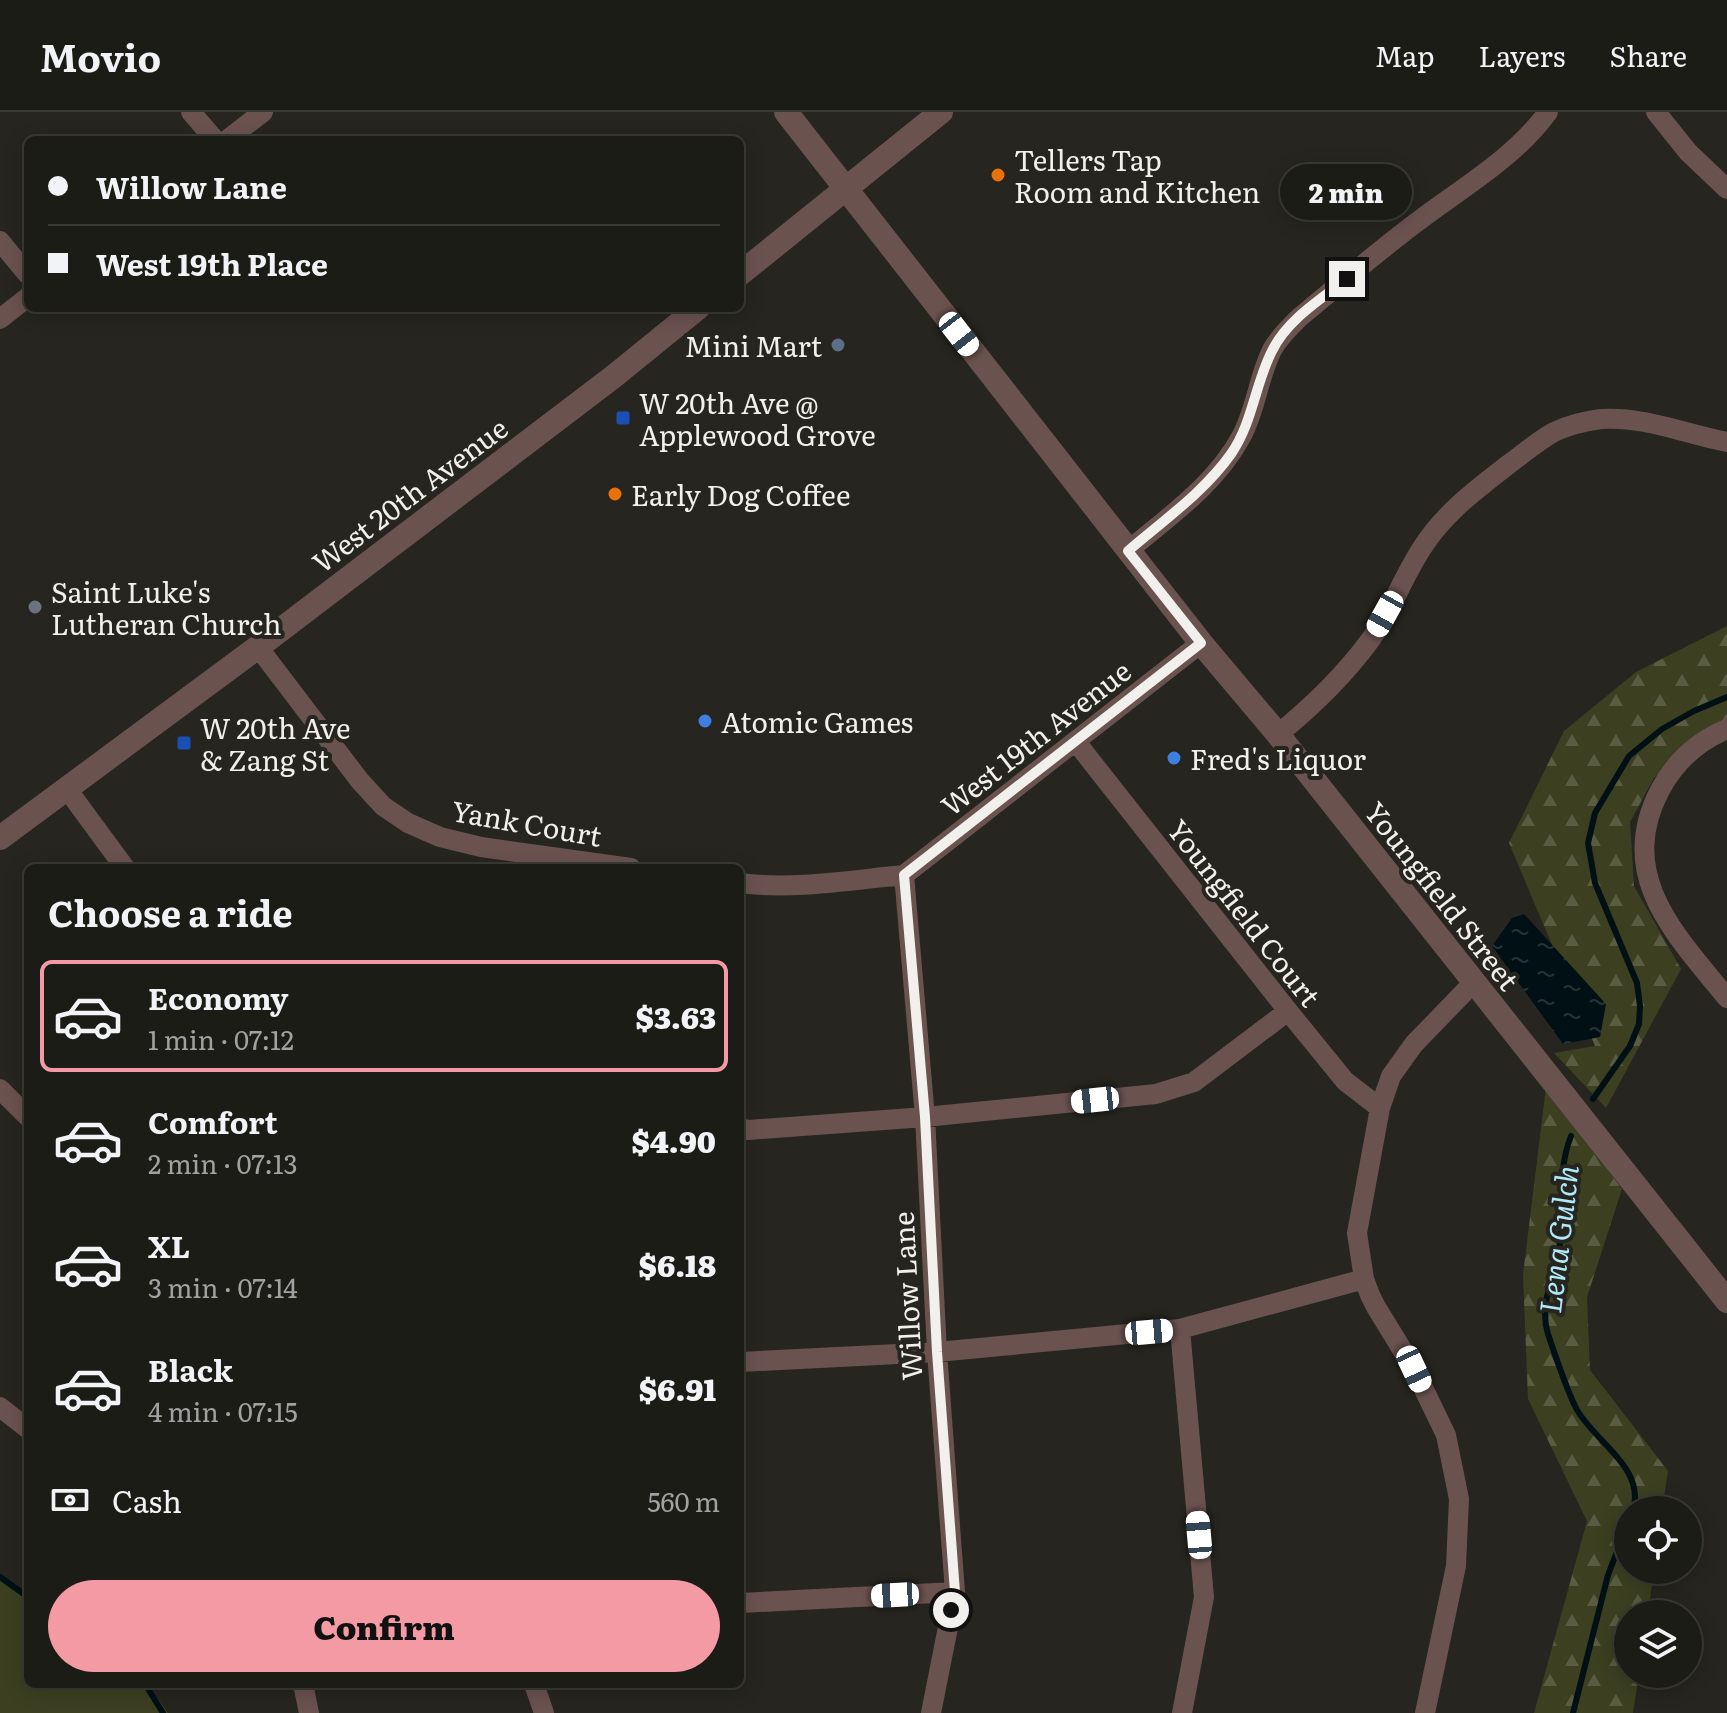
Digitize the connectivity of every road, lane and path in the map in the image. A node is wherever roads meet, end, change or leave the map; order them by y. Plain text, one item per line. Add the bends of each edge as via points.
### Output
1 (191, 112) edge
2 (263, 112) edge
3 (786, 112) edge
4 (941, 112) edge
5 (1656, 112) edge
6 (1542, 115) edge
7 (212, 136) edge
8 (232, 136) edge
9 (845, 188) junction
10 (1727, 189) edge
11 (0, 241) edge
12 (24, 270) edge
13 (744, 271) edge
14 (24, 300) edge
15 (693, 312) edge
16 (0, 319) edge
17 (1727, 442) edge
18 (1128, 551) junction
19 (1201, 643) junction
20 (258, 647) junction
21 (1727, 729) edge
22 (1277, 735) junction
23 (1076, 742) junction
24 (67, 789) junction
25 (0, 838) edge
26 (122, 864) edge
27 (602, 864) edge
28 (904, 875) junction
29 (744, 883) edge
30 (1474, 982) junction
31 (1727, 998) edge
32 (1288, 1011) junction
33 (0, 1089) edge
34 (1380, 1108) junction
35 (24, 1113) edge
36 (925, 1117) junction
37 (744, 1129) edge
38 (1364, 1279) junction
39 (1727, 1301) edge
40 (1180, 1329) junction
41 (937, 1352) junction
42 (744, 1362) edge
43 (0, 1407) edge
44 (24, 1426) edge
45 (955, 1592) junction
46 (744, 1603) edge
47 (304, 1688) edge
48 (535, 1688) edge
49 (309, 1713) edge
50 (544, 1713) edge
51 (931, 1713) edge
52 (1182, 1713) edge
53 (1425, 1713) edge

1 - 7 street
2 - 8 street
3 - 9 street, Youngfield Street
4 - 9 street
5 - 10 street
6 - 18 street via 1514,151 1417,221 1283,334 1265,366 1252,414 1233,452 1204,486
9 - 13 street
9 - 18 street, Youngfield Street
11 - 12 street
14 - 16 street
15 - 20 street, West 20th Avenue
17 - 22 street via 1614,419 1579,423 1540,440 1445,517 1355,659
18 - 19 street, Youngfield Street
19 - 22 street, Youngfield Street
19 - 23 street, West 19th Avenue
20 - 24 street, West 20th Avenue
20 - 27 street, Yank Court via 360,781 408,823 481,847
21 - 31 street via 1685,755 1665,781 1645,830 1644,857 1661,911
22 - 30 street, Youngfield Street
23 - 28 street, West 19th Avenue
23 - 32 street, Youngfield Court
24 - 25 street, West 20th Avenue
24 - 26 street
28 - 29 street via 798,885
28 - 36 street, Willow Lane
30 - 34 street via 1414,1044 1391,1076
30 - 39 street, Youngfield Street
32 - 34 street, Youngfield Court via 1345,1081
32 - 36 street via 1194,1082 1156,1094
33 - 35 street
34 - 38 street via 1357,1233
36 - 37 street
36 - 41 street, Willow Lane
38 - 40 street
38 - 53 street via 1446,1435 1459,1499 1456,1566
40 - 41 street
40 - 52 street via 1204,1597
41 - 42 street
41 - 45 street, Willow Lane
43 - 44 street
45 - 46 street
45 - 51 street, Willow Lane
47 - 49 street
48 - 50 street

